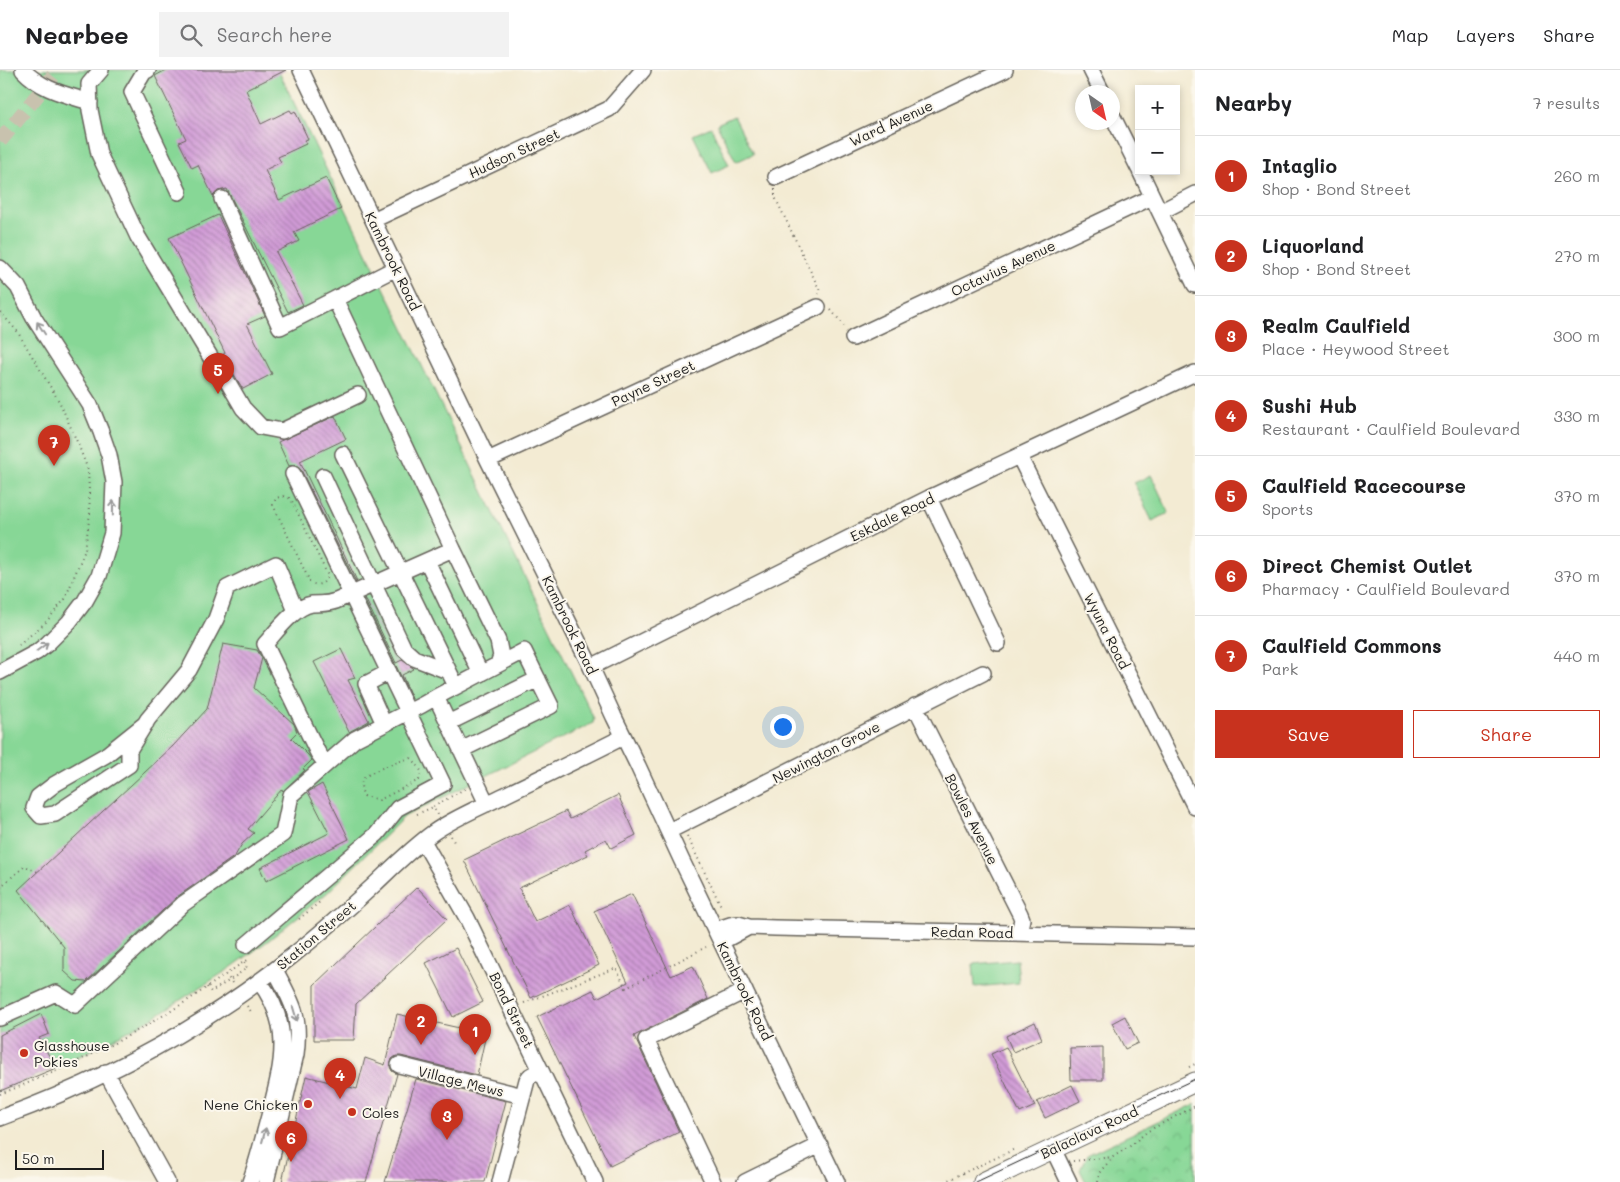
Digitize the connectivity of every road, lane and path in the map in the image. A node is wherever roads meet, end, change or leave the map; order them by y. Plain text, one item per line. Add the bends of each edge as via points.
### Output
1 (23, 70) edge
2 (101, 70) edge
3 (148, 70) edge
4 (301, 70) edge
5 (643, 70) edge
6 (1005, 70) edge
7 (1091, 70) edge
8 (1098, 85) edge
9 (90, 102) junction
10 (1119, 130) edge
11 (1135, 162) edge
12 (1141, 175) edge
13 (776, 177) joint
14 (179, 192) dead end
15 (1195, 194) edge
16 (1152, 197) junction
17 (222, 199) dead end
18 (1160, 212) junction
19 (373, 220) junction
20 (0, 268) edge
21 (396, 268) junction
22 (1195, 285) edge
23 (335, 299) junction
24 (818, 307) junction
25 (0, 312) edge
26 (853, 338) joint
27 (1195, 373) edge
28 (358, 395) dead end
29 (343, 454) dead end
30 (1019, 456) junction
31 (488, 460) junction
32 (293, 474) dead end
33 (322, 476) dead end
34 (929, 498) junction
35 (273, 505) joint
36 (453, 549) junction
37 (427, 561) junction
38 (400, 572) junction
39 (374, 584) junction
40 (351, 595) junction
41 (296, 611) junction
42 (998, 643) dead end
43 (14, 650) dead end
44 (498, 664) junction
45 (591, 667) junction
46 (448, 671) junction
47 (0, 672) edge
48 (389, 672) junction
49 (481, 674) junction
50 (983, 674) dead end
51 (538, 679) junction
52 (456, 686) junction
53 (436, 697) junction
54 (915, 706) junction
55 (408, 712) junction
56 (146, 723) junction
57 (448, 723) junction
58 (384, 724) junction
59 (624, 737) junction
60 (461, 750) junction
61 (326, 764) junction
62 (397, 791) joint
63 (488, 804) junction
64 (433, 807) dead end
65 (1195, 807) edge
66 (416, 815) dead end
67 (676, 828) junction
68 (423, 841) junction
69 (38, 872) dead end
70 (0, 887) edge
71 (323, 899) dead end
72 (721, 906) dead end
73 (293, 924) dead end
74 (1019, 933) junction
75 (718, 936) junction
76 (1195, 937) edge
77 (706, 947) dead end
78 (250, 950) joint
79 (275, 970) junction
80 (226, 974) junction
81 (259, 981) junction
82 (207, 986) junction
83 (745, 991) junction
84 (512, 1010) junction
85 (0, 1018) edge
86 (399, 1065) dead end
87 (106, 1072) junction
88 (544, 1077) junction
89 (1195, 1082) edge
90 (0, 1094) edge
91 (523, 1096) junction
92 (1195, 1106) edge
93 (0, 1118) edge
94 (820, 1145) junction
95 (1056, 1156) junction
96 (1113, 1157) junction
97 (167, 1182) edge
98 (250, 1182) edge
99 (266, 1182) edge
100 (500, 1182) edge
101 (595, 1182) edge
102 (713, 1182) edge
103 (745, 1182) edge
104 (837, 1182) edge
105 (983, 1182) edge
106 (1069, 1182) edge
107 (1098, 1182) edge

1 - 9 street via 46,89
2 - 9 street via 89,84
3 - 14 street via 132,92
4 - 19 street, Kambrook Road
5 - 19 street, Hudson Street via 609,109
6 - 13 street, Ward Avenue
7 - 8 street
9 - 28 street via 99,154 138,237 243,408 261,427 282,431
10 - 11 street
12 - 16 street
13 - 24 path via 774,197 820,292
15 - 18 street
16 - 18 street
16 - 26 street, Octavius Avenue
17 - 23 street via 280,327
18 - 22 street
19 - 21 street, Kambrook Road
47 -> 20 street via 47,644 85,601 99,576 112,533 114,482 90,405 18,288
21 - 23 street
21 - 31 street, Kambrook Road
23 - 36 street
24 - 26 path via 833,311
24 - 31 street, Payne Street
25 - 43 path via 17,331 60,403 88,470 90,514 85,550 65,599 46,622
27 - 30 street, Eskdale Road
29 - 38 street
30 - 34 street, Eskdale Road
30 - 65 street, Wyuna Road
31 - 45 street, Kambrook Road
32 - 40 street
33 - 39 street
34 - 42 street
34 - 45 street, Eskdale Road
35 - 35 path via 310,582 321,584 326,581 328,576 292,501 284,496 278,497
36 - 37 street
36 - 44 street via 498,641 501,656
37 - 38 street
37 - 49 street
38 - 39 street
38 - 46 street
39 - 40 street
39 - 46 street via 404,649 414,658
40 - 41 street
40 - 48 street
41 - 56 street via 276,564 227,588 216,619 189,670
41 - 61 street via 265,644
44 - 49 street
44 - 51 street via 524,651
45 - 59 street, Kambrook Road
46 - 52 street
48 - 55 street
48 - 58 street via 366,684
49 - 52 street
50 - 54 street, Newington Grove
51 - 57 street
51 - 60 street via 551,706
52 - 53 street
53 - 55 street
53 - 57 street
54 - 67 street, Newington Grove
54 - 74 street, Bowles Avenue via 1020,914
55 - 58 street
55 - 78 street via 442,784 398,808 377,834
56 - 56 street via 129,750 129,765 55,814 41,816 34,808 38,797 55,784 106,755
57 - 60 street
58 - 61 street via 355,739
59 - 63 street, Station Street
59 - 67 street, Kambrook Road
60 - 63 street
61 - 85 street via 291,795 283,834 183,904 75,1005 56,993
62 - 62 path via 378,800 370,799 361,790 362,782 365,777 411,758 421,771 419,780
63 - 68 street, Station Street via 444,826
64 - 66 path
67 - 72 path
67 - 75 street, Kambrook Road
68 - 79 street, Station Street
68 - 84 street, Bond Street via 467,918
69 - 70 path via 25,866
71 - 73 path
74 - 75 street, Redan Road via 748,928 738,924 730,925
74 - 76 street, Redan Road
75 - 83 street, Kambrook Road
77 - 84 path via 626,988 616,968
78 - 80 path
79 - 81 street, Station Street
79 -> 99 street via 296,1016 298,1038
80 - 82 path
80 - 82 path via 230,980 211,992
81 - 87 street, Station Street via 214,1013
98 -> 81 street via 282,1057 278,1016
82 - 90 path via 159,1018 101,1050
83 - 94 street, Kambrook Road
83 - 102 street via 646,1040
84 - 88 street, Bond Street
86 - 91 street, Village Mews
87 - 93 street, Station Street
87 - 97 street
88 - 91 street via 529,1076
88 - 101 street, Bond Street
89 - 95 main road, Balaclava Road
91 - 100 street
92 - 96 path via 1148,1131
94 - 103 street
94 - 104 street, Kambrook Road
95 - 96 path
95 - 105 main road, Balaclava Road
95 - 106 street
96 - 107 path via 1099,1173

